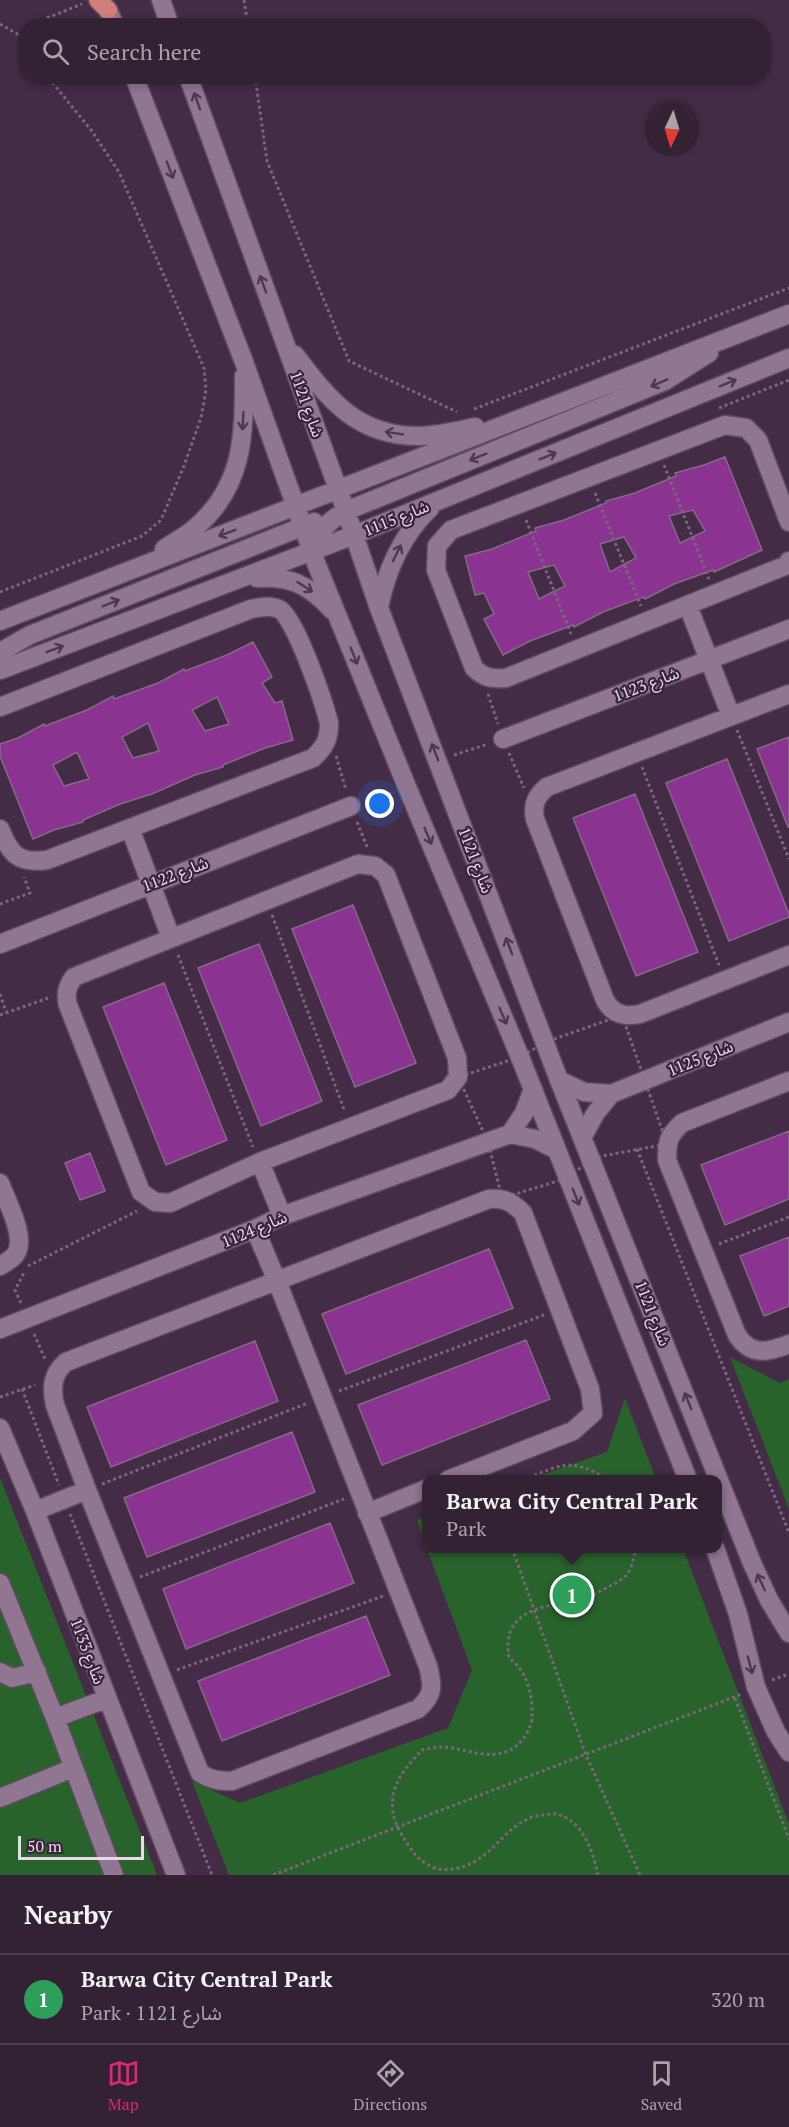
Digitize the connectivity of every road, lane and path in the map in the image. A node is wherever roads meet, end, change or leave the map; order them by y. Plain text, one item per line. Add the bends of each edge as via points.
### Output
1 (92, 0) edge
2 (244, 0) edge
3 (161, 1) edge
4 (47, 18) edge
5 (167, 18) edge
6 (247, 18) edge
7 (0, 24) edge
8 (18, 34) edge
9 (54, 84) edge
10 (137, 84) edge
11 (191, 84) edge
12 (256, 84) edge
13 (789, 288) edge
14 (789, 314) edge
15 (744, 331) junction
16 (283, 339) junction
17 (789, 358) edge
18 (244, 362) junction
19 (472, 410) dead end
20 (461, 414) dead end
21 (514, 421) junction
22 (658, 450) junction
23 (589, 477) junction
24 (339, 490) junction
25 (435, 502) junction
26 (520, 504) junction
27 (296, 507) junction
28 (346, 511) junction
29 (789, 522) edge
30 (303, 527) junction
31 (354, 535) junction
32 (312, 551) junction
33 (789, 561) edge
34 (141, 566) junction
35 (228, 584) junction
36 (0, 592) edge
37 (715, 595) junction
38 (688, 606) junction
39 (379, 608) junction
40 (339, 617) junction
41 (0, 621) edge
42 (647, 622) junction
43 (789, 629) edge
44 (578, 649) junction
45 (0, 652) edge
46 (709, 660) junction
47 (0, 670) edge
48 (789, 694) edge
49 (0, 707) edge
50 (731, 716) junction
51 (503, 739) joint
52 (636, 752) junction
53 (438, 761) junction
54 (407, 788) junction
55 (351, 806) joint
56 (130, 828) junction
57 (0, 829) edge
58 (18, 858) junction
59 (789, 860) edge
60 (151, 884) junction
61 (267, 900) junction
62 (0, 904) edge
63 (171, 938) junction
64 (0, 944) edge
65 (789, 955) edge
66 (725, 981) junction
67 (67, 991) junction
68 (0, 994) edge
69 (6, 1012) junction
70 (0, 1015) edge
71 (789, 1022) edge
72 (559, 1080) junction
73 (789, 1081) edge
74 (532, 1089) junction
75 (611, 1094) junction
76 (351, 1127) junction
77 (510, 1134) junction
78 (582, 1138) junction
79 (637, 1149) dead end
80 (557, 1150) junction
81 (260, 1162) junction
82 (0, 1183) edge
83 (155, 1202) junction
84 (282, 1216) junction
85 (789, 1217) edge
86 (255, 1229) junction
87 (703, 1250) junction
88 (0, 1266) edge
89 (28, 1266) dead end
90 (277, 1281) junction
91 (0, 1329) edge
92 (789, 1344) edge
93 (22, 1389) dead end
94 (0, 1428) edge
95 (458, 1475) edge
96 (534, 1475) edge
97 (602, 1475) edge
98 (686, 1475) edge
99 (717, 1475) edge
100 (722, 1488) edge
101 (87, 1490) junction
102 (422, 1491) edge
103 (360, 1493) junction
104 (64, 1499) junction
105 (35, 1511) junction
106 (368, 1513) junction
107 (789, 1533) edge
108 (514, 1553) edge
109 (635, 1553) edge
110 (717, 1553) edge
111 (0, 1583) edge
112 (124, 1584) junction
113 (399, 1590) junction
114 (535, 1610) junction
115 (6, 1615) edge
116 (789, 1633) edge
117 (0, 1672) edge
118 (37, 1672) junction
119 (160, 1676) junction
120 (756, 1687) junction
121 (735, 1698) junction
122 (106, 1699) junction
123 (55, 1718) junction
124 (789, 1752) edge
125 (586, 1755) junction
126 (74, 1768) junction
127 (0, 1798) edge
128 (396, 1827) junction
129 (789, 1839) edge
130 (492, 1855) dead end
131 (470, 1869) dead end
132 (114, 1875) edge
133 (176, 1875) edge
134 (212, 1875) edge
135 (273, 1875) edge
136 (598, 1875) edge
137 (640, 1875) edge

1 - 4 path
2 - 6 path
3 - 5 street
7 - 8 path
9 - 36 path via 119,172 204,369 206,390 191,447 161,520 142,536
10 -> 18 street, شارع 1121
16 -> 11 street, شارع 1121
12 - 20 path via 267,160 349,361
13 - 19 path
14 - 15 street
15 - 21 street
15 -> 28 street via 665,381
21 -> 16 street via 421,436 369,427 322,390
16 - 24 street, شارع 1121
25 -> 17 street, شارع 1115
18 - 27 street, شارع 1121
18 -> 34 street via 242,441 237,467 223,496 194,529
21 - 24 street
22 - 23 street
22 - 29 street via 725,425 746,428 758,440
22 - 37 path
23 - 26 street
23 - 42 path
24 - 27 street
24 - 28 street, شارع 1121
24 - 30 street via 326,512
25 - 31 street, شارع 1115
39 -> 25 street via 386,577 399,548
26 - 44 path
26 - 44 street via 451,530 437,546 436,570 469,657 482,676 494,679 506,678
27 - 30 street, شارع 1121
27 -> 34 street
28 - 31 street, شارع 1121
28 - 32 street via 324,527
30 - 32 street, شارع 1121
45 -> 30 street via 30,635
31 - 32 street, شارع 1115
31 - 39 street, شارع 1121
32 - 35 street, شارع 1115
32 - 40 street, شارع 1121
33 - 37 street
34 - 41 street
35 -> 40 street via 268,578 299,582
47 -> 35 street, شارع 1115
37 - 38 street
38 - 42 street
38 - 46 street
53 -> 39 street, شارع 1121
40 -> 54 street, شارع 1121
42 - 44 street
43 - 46 street, شارع 1123
46 - 50 street
46 - 51 street, شارع 1123
48 - 50 street
49 - 56 street via 251,609 280,609 296,633 326,712 329,735 324,748 314,758
50 - 52 street
50 - 59 path
51 - 53 path
52 - 66 path
52 - 66 street via 547,788 538,795 534,809 605,1000 616,1013 631,1016
72 -> 53 street, شارع 1121
54 - 55 path
54 -> 74 street, شارع 1121
55 - 60 street, شارع 1122
56 - 58 street via 47,860
56 - 60 street
57 - 58 street
58 - 62 path via 30,893
60 - 63 street
60 - 64 street, شارع 1122
61 - 63 street
61 - 76 path
61 - 76 street via 358,864 375,866 386,875 457,1058 458,1077 448,1090
63 - 67 street via 74,977
63 - 81 path
65 - 66 street
67 - 69 path
67 - 83 street via 68,1005 141,1192
68 - 69 path
69 - 70 path
71 - 75 street, شارع 1125
72 - 75 street, شارع 1125 via 584,1092
72 - 78 street, شارع 1121
73 - 87 street via 682,1123 673,1131 667,1144 667,1160
74 - 77 street via 524,1113
74 - 80 street, شارع 1121
75 - 78 street
76 - 81 street
77 - 80 street via 535,1139
77 - 84 street, شارع 1124
99 -> 78 street, شارع 1121
79 - 107 path
80 -> 98 street, شارع 1121
81 - 83 street via 170,1203
81 - 84 street
82 - 88 street via 20,1234 20,1246
83 - 89 path
84 - 86 street, شارع 1124
85 - 87 path
86 - 90 street
86 - 91 street, شارع 1124
87 - 92 street via 743,1344 762,1352
90 - 95 street via 489,1199 502,1198 523,1213 590,1389 593,1413 573,1431
90 - 101 street via 66,1362 58,1369 52,1393
90 - 103 street
93 - 104 path
94 - 105 street, شارع 1133
96 - 97 path via 568,1463
116 -> 100 street, شارع 1121 via 769,1600
101 - 104 street
101 - 112 street
102 - 106 street
103 - 106 street
103 - 112 path
104 - 105 street
104 - 134 path
105 - 122 street, شارع 1133
106 - 113 street
108 - 114 path
109 - 114 path via 626,1576 619,1581 579,1599
110 -> 120 street via 738,1614
111 - 115 street
112 - 119 street
113 - 119 path
113 - 119 street via 431,1679 432,1692 426,1702 418,1709 232,1780 215,1780 200,1773
114 - 125 path
114 - 128 path via 516,1620 507,1646 509,1658 518,1665 531,1693 533,1710 528,1733 507,1753 489,1755 441,1747 422,1750 394,1789
115 - 118 street
117 - 118 street via 12,1678
118 - 123 street
120 - 121 path
120 - 124 street
121 - 125 path
121 - 129 path
122 - 123 street
122 - 133 street, شارع 1133
123 - 126 street
125 - 128 path
125 - 137 path
126 - 127 street
126 - 132 street
128 - 131 path via 424,1863 449,1872
128 - 135 path
130 - 136 path via 516,1826 535,1816 556,1814 580,1829

